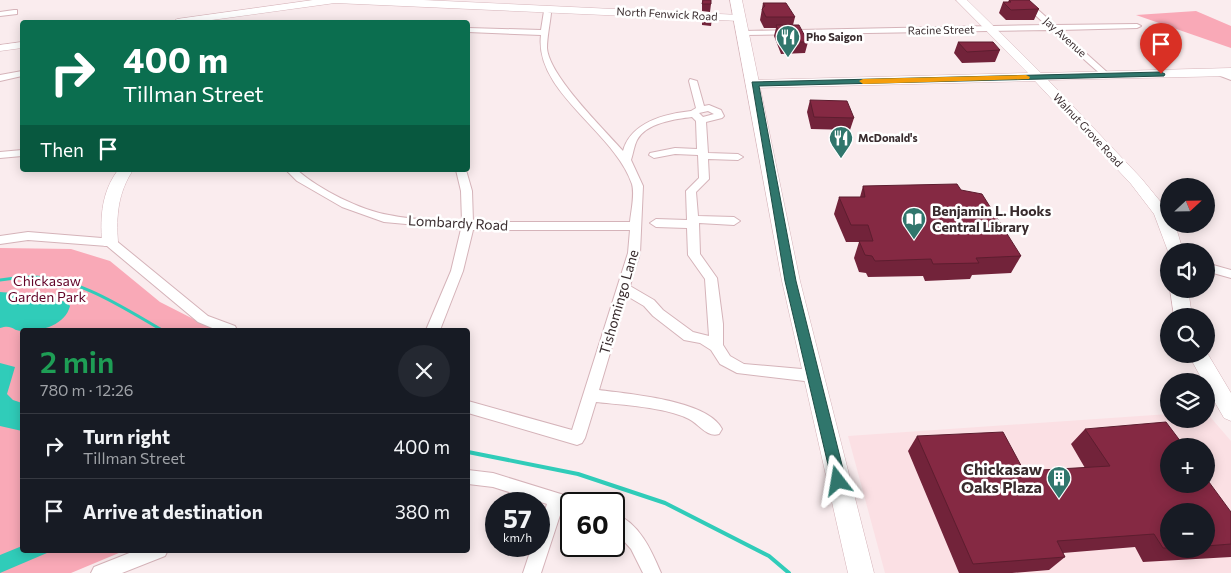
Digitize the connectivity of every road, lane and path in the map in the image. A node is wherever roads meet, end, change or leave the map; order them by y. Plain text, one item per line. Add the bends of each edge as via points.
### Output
1 (244, 0) edge
2 (736, 0) edge
3 (961, 0) edge
4 (1023, 0) edge
5 (14, 12) dead end
6 (243, 13) junction
7 (547, 13) dead end
8 (0, 14) edge
9 (740, 18) junction
10 (192, 20) edge
11 (1137, 26) dead end
12 (1054, 28) junction
13 (991, 29) junction
14 (470, 30) edge
15 (545, 33) junction
16 (744, 33) junction
17 (20, 45) edge
18 (0, 48) edge
19 (20, 74) edge
20 (1228, 74) edge
21 (1106, 75) junction
22 (1038, 77) junction
23 (0, 78) edge
24 (693, 81) dead end
25 (754, 84) junction
26 (699, 114) junction
27 (17, 153) edge
28 (703, 154) junction
29 (654, 155) dead end
30 (0, 156) edge
31 (738, 157) dead end
32 (626, 160) junction
33 (124, 172) edge
34 (293, 172) edge
35 (462, 172) edge
36 (693, 221) junction
37 (734, 221) dead end
38 (656, 223) dead end
39 (469, 226) junction
40 (637, 226) junction
41 (0, 240) edge
42 (110, 242) junction
43 (1173, 243) edge
44 (1215, 270) edge
45 (1231, 274) edge
46 (623, 288) junction
47 (225, 328) edge
48 (435, 328) edge
49 (716, 346) junction
50 (1203, 363) edge
51 (813, 376) junction
52 (592, 394) junction
53 (470, 408) edge
54 (1231, 412) edge
55 (714, 429) dead end
56 (470, 477) edge
57 (560, 501) edge
58 (560, 511) edge
59 (625, 526) edge
60 (151, 553) edge
61 (100, 573) edge
62 (532, 573) edge
63 (652, 573) edge
64 (861, 573) edge

1 - 6 main road
2 - 9 main road
3 - 13 main road, Walnut Grove Road
4 - 12 street, Jay Avenue
5 - 8 street
6 - 9 main road, North Fenwick Road via 335,0
6 - 10 main road, North Fenwick Road
7 - 15 street, Tishomingo Lane
9 - 16 main road
11 - 12 street, Racine Street
12 - 13 street, Racine Street
12 - 21 street, Jay Avenue
13 - 16 street, Racine Street
13 - 22 main road, Walnut Grove Road
14 - 15 street
15 - 32 street, Tishomingo Lane via 544,53 552,73
16 - 25 main road
17 - 18 main road
19 - 23 street
20 - 21 main road
21 - 22 main road
22 - 25 main road
22 - 43 main road, Walnut Grove Road via 1136,181 1161,212
24 - 26 street
25 - 51 main road via 791,281
26 - 28 street
26 - 32 street via 680,115 648,126 633,138
27 - 30 street
28 - 29 street via 675,151
28 - 31 street
28 - 36 street via 704,179 691,191
32 - 40 street, Tishomingo Lane via 638,186
33 - 42 main road via 118,178 110,201
34 - 39 street, Lombardy Road via 346,205 388,219
35 - 39 street via 468,188
36 - 37 street
36 - 38 street
36 - 49 street via 694,255 711,278
39 - 40 street, Lombardy Road
39 - 48 street via 455,280
40 - 46 street, Tishomingo Lane via 634,253
41 - 42 street via 28,236
42 - 47 street via 204,319
44 - 45 street
46 - 49 street via 649,303 690,336
46 - 52 street, Tishomingo Lane
49 - 51 street via 725,360 742,369
50 - 54 main road
51 - 64 main road
52 - 53 street, Tishomingo Lane via 577,438
52 - 55 street via 657,404 693,414
56 - 57 street via 493,480
58 - 62 street
59 - 63 street via 640,547
60 - 61 street

